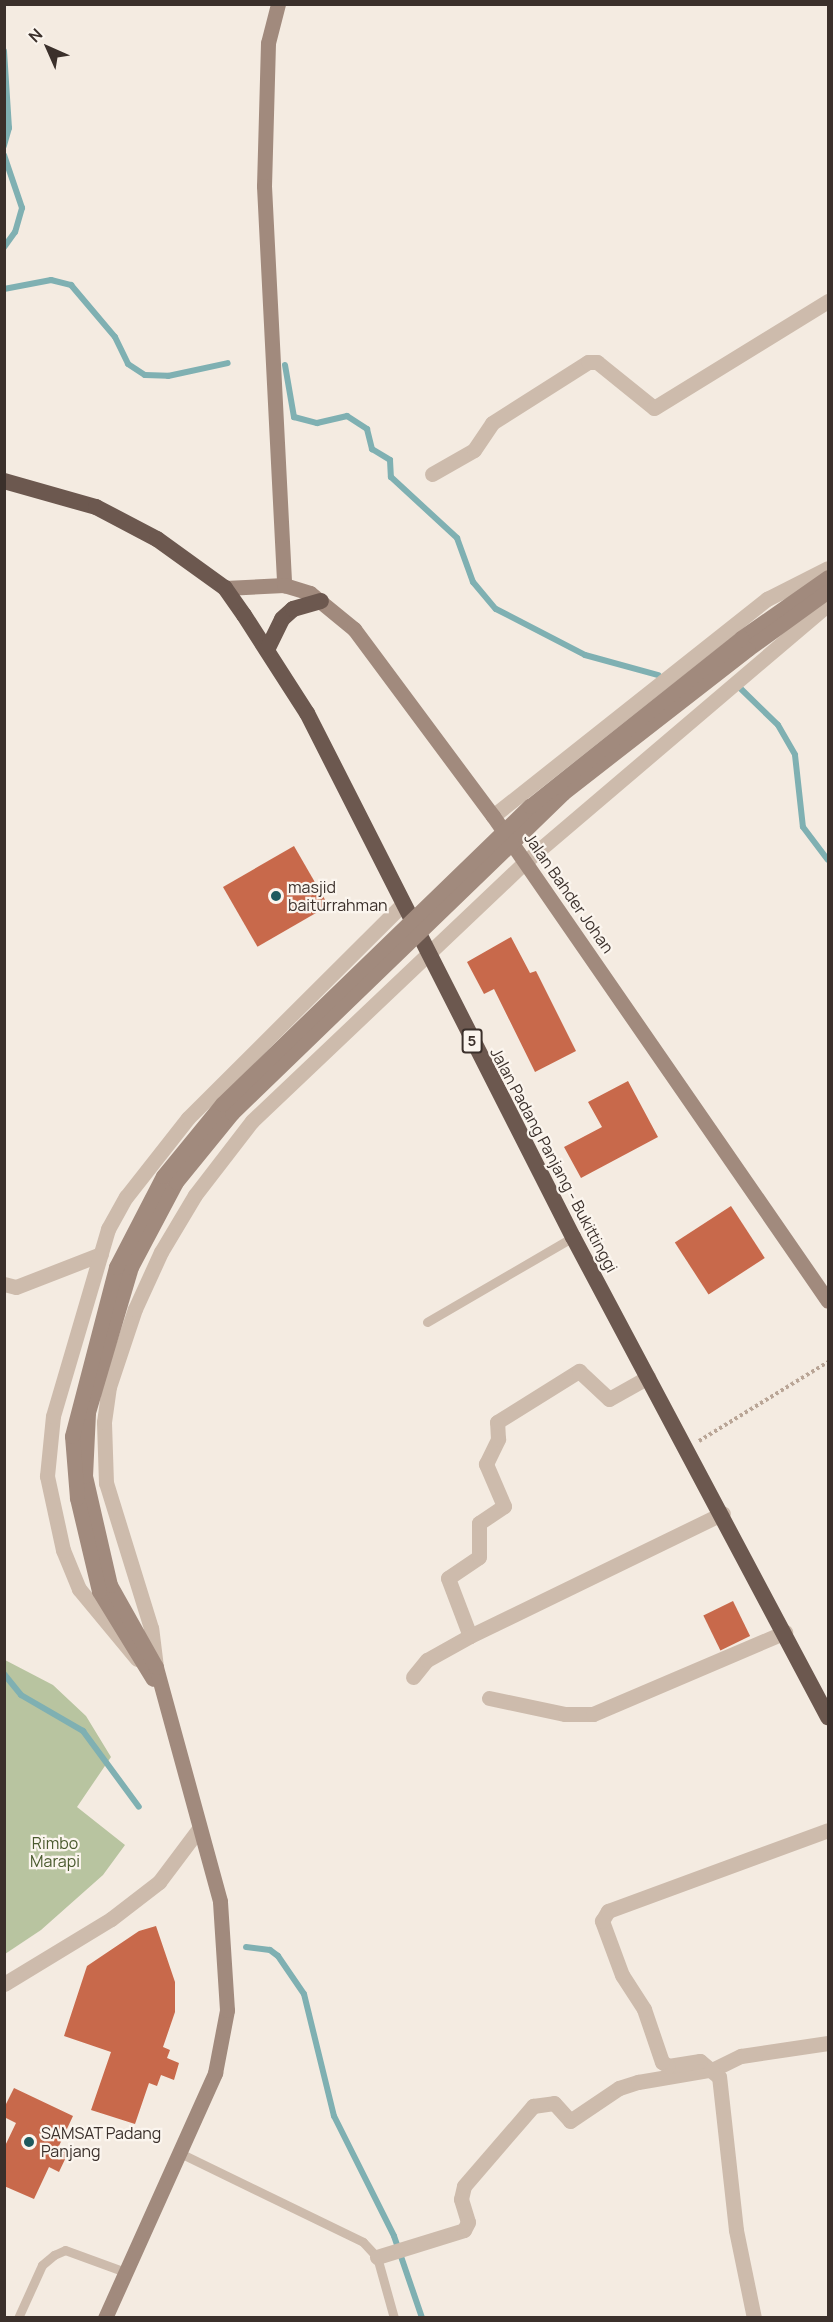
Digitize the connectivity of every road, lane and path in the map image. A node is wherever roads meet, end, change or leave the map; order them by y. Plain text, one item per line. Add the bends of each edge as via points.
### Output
1 (278, 4) edge
2 (828, 302) edge
3 (432, 474) dead end
4 (4, 481) edge
5 (828, 568) edge
6 (828, 577) edge
7 (284, 585) junction
8 (225, 588) junction
9 (828, 591) edge
10 (321, 601) junction
11 (828, 604) edge
12 (744, 644) junction
13 (267, 650) junction
14 (493, 816) junction
15 (525, 862) junction
16 (402, 905) junction
17 (428, 956) junction
18 (573, 1237) junction
19 (101, 1254) junction
20 (6, 1288) edge
21 (828, 1301) edge
22 (427, 1322) dead end
23 (828, 1362) edge
24 (648, 1377) junction
25 (688, 1447) junction
26 (723, 1513) junction
27 (104, 1588) junction
28 (785, 1632) junction
29 (470, 1636) junction
30 (137, 1659) junction
31 (156, 1667) junction
32 (413, 1677) dead end
33 (163, 1691) junction
34 (489, 1698) dead end
35 (828, 1717) edge
36 (198, 1830) junction
37 (828, 1830) edge
38 (4, 1984) edge
39 (828, 2043) edge
40 (714, 2069) junction
41 (182, 2154) junction
42 (377, 2257) junction
43 (128, 2273) junction
44 (18, 2318) edge
45 (105, 2318) edge
46 (394, 2318) edge
47 (753, 2318) edge

1 - 7 main road via 268,43 264,186
2 - 3 street via 654,408 597,362 588,362 492,423 474,450
4 - 8 highway, Jalan Padang Panjang - Bukittinggi / 5 via 96,507 157,539
5 - 14 street via 767,599
6 - 12 main road
7 - 8 main road, Jalan Bahder Johan
7 - 10 main road, Jalan Bahder Johan
8 - 13 highway, Jalan Padang Panjang - Bukittinggi / 5
9 - 12 main road
10 - 13 highway via 293,609 282,619
10 - 14 main road, Jalan Bahder Johan via 354,629
11 - 15 street
12 - 27 main road, bridge via 530,806 222,1104 163,1176 116,1267 72,1436 77,1498
13 - 16 highway, Jalan Padang Panjang - Bukittinggi / 5 via 307,713
14 - 15 main road, Jalan Bahder Johan
15 - 17 street
15 - 21 main road, Jalan Bahder Johan
16 - 17 highway, Jalan Padang Panjang - Bukittinggi / 5
16 - 19 street via 188,1118 126,1197
17 - 18 highway, Jalan Padang Panjang - Bukittinggi / 5
17 - 31 street via 252,1121 195,1195 135,1309 109,1387 102,1448 106,1483 151,1628
18 - 22 lane
18 - 24 highway, Jalan Padang Panjang - Bukittinggi / 5
19 - 20 street
19 - 30 street via 52,1416 47,1476 63,1550 79,1589 104,1625
23 - 25 path
24 - 25 highway, Jalan Padang Panjang - Bukittinggi / 5
24 - 29 street via 609,1399 579,1371 496,1422 498,1439 486,1464 504,1506 479,1523 479,1557 448,1578
25 - 26 highway, Jalan Padang Panjang - Bukittinggi / 5
26 - 28 highway, Jalan Padang Panjang - Bukittinggi / 5
26 - 29 street
27 - 30 main road
27 - 31 main road
28 - 34 street via 593,1714 565,1714
28 - 35 highway, Jalan Padang Panjang - Bukittinggi / 5
29 - 32 street via 427,1659
30 - 33 main road
31 - 33 main road
33 - 36 main road
36 - 38 street via 159,1882 111,1919
36 - 41 main road via 220,1901 227,2010 215,2073
37 - 40 street via 603,1915 622,1975 644,2009 662,2062 668,2066 700,2061
39 - 40 street via 729,2058
40 - 42 street via 620,2088 570,2121 554,2103 533,2106 464,2186 464,2230
40 - 47 street via 719,2077 736,2230
41 - 42 lane via 363,2242
41 - 43 main road
42 - 46 lane
43 - 44 lane via 65,2250 54,2254 42,2265
43 - 45 main road

